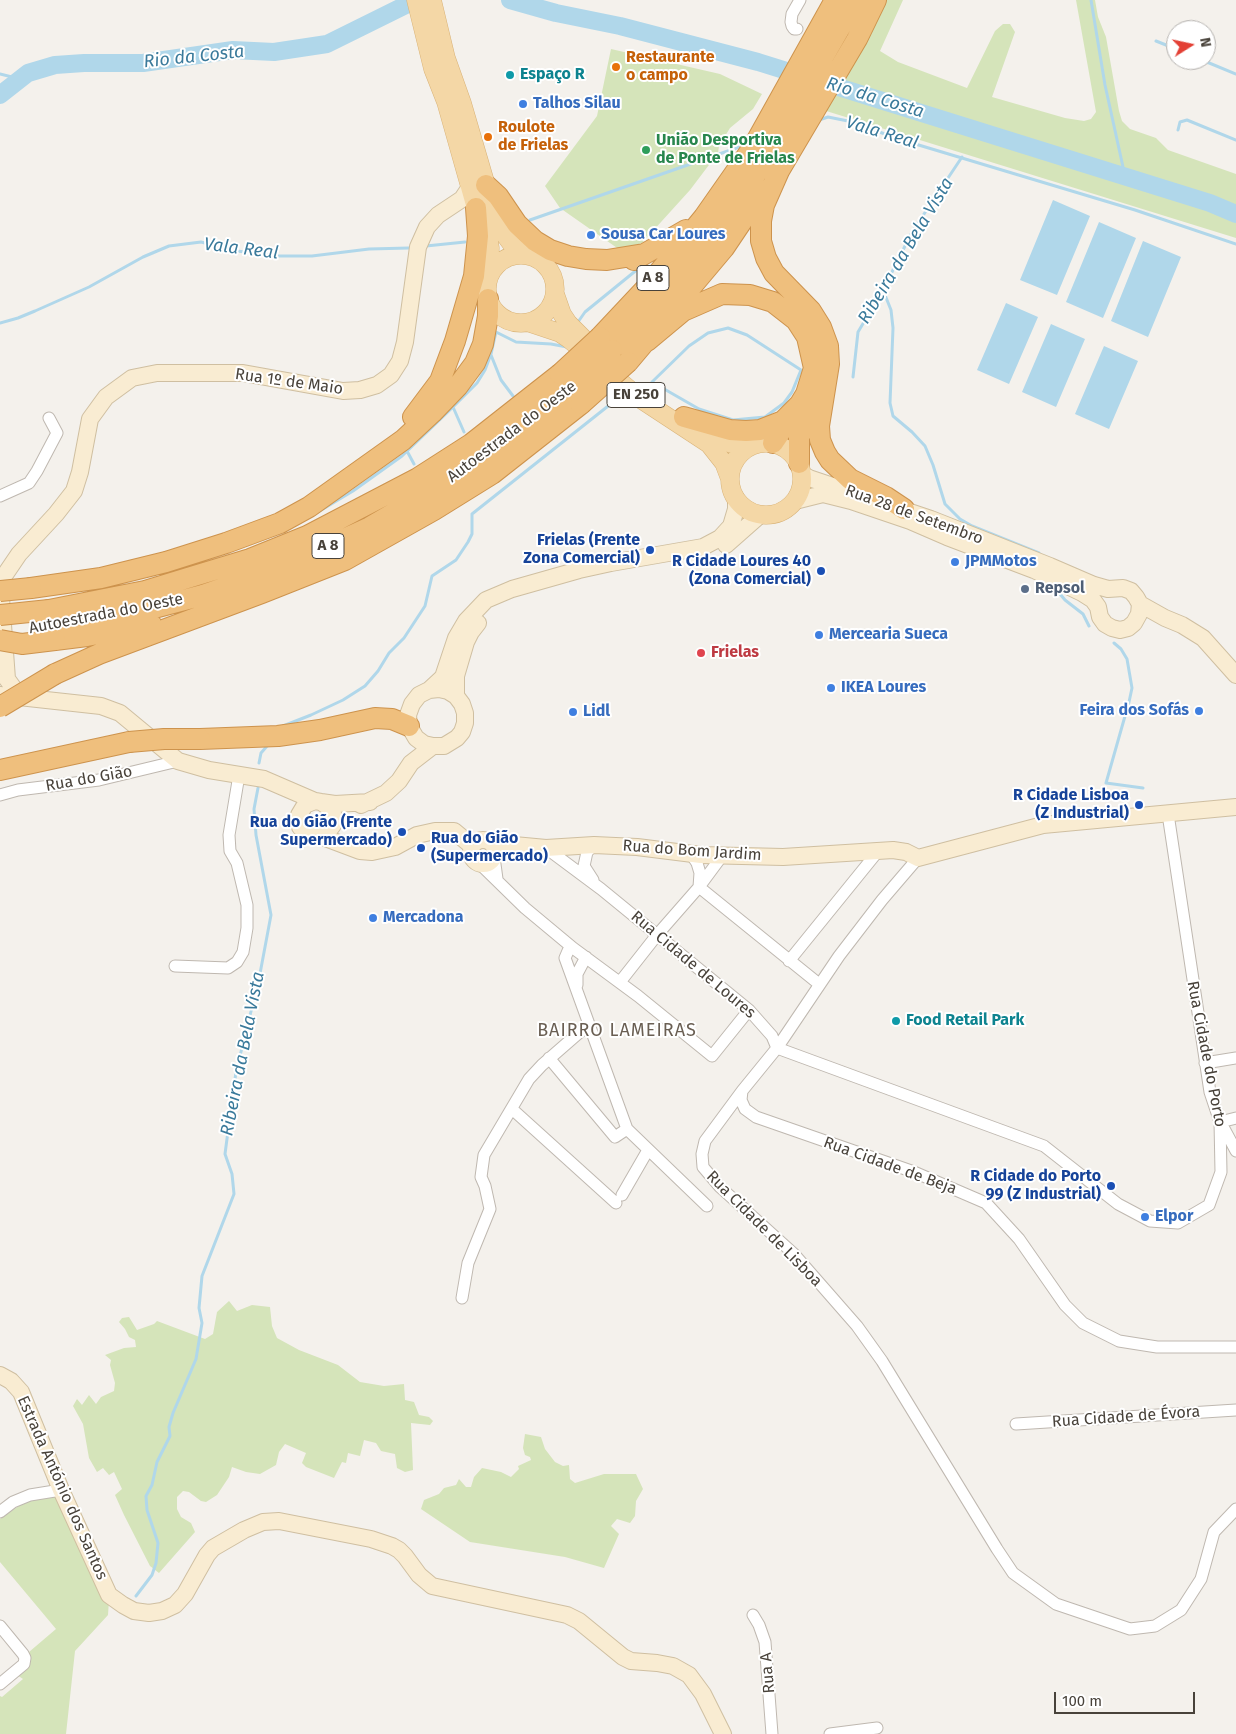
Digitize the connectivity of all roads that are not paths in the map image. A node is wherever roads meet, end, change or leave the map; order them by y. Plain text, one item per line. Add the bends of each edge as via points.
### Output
1 (800, 0) edge
2 (835, 0) edge
3 (856, 0) edge
4 (876, 0) edge
5 (433, 2) edge
6 (418, 8) edge
7 (797, 29) dead end
8 (839, 31) junction
9 (454, 103) junction
10 (772, 149) junction
11 (779, 171) junction
12 (478, 186) junction
13 (476, 208) junction
14 (704, 217) junction
15 (644, 254) junction
16 (534, 258) junction
17 (489, 275) junction
18 (555, 294) junction
19 (488, 299) junction
20 (530, 323) junction
21 (647, 341) junction
22 (606, 344) junction
23 (827, 381) junction
24 (571, 389) junction
25 (800, 404) junction
26 (684, 417) junction
27 (49, 418) dead end
28 (772, 443) junction
29 (750, 446) junction
30 (390, 449) junction
31 (801, 469) junction
32 (730, 479) junction
33 (0, 496) edge
34 (736, 498) junction
35 (796, 501) junction
36 (904, 509) junction
37 (760, 515) junction
38 (0, 583) edge
39 (1108, 590) junction
40 (240, 601) junction
41 (1140, 604) junction
42 (0, 607) edge
43 (1098, 607) junction
44 (0, 615) edge
45 (1164, 618) junction
46 (1134, 623) junction
47 (52, 626) junction
48 (0, 633) edge
49 (2, 654) edge
50 (1236, 675) edge
51 (4, 684) edge
52 (429, 690) junction
53 (0, 695) edge
54 (20, 696) junction
55 (456, 696) junction
56 (0, 707) edge
57 (413, 732) junction
58 (433, 746) junction
59 (178, 762) junction
60 (412, 763) junction
61 (0, 770) edge
62 (239, 775) junction
63 (264, 779) junction
64 (0, 795) edge
65 (318, 802) junction
66 (370, 802) junction
67 (1236, 807) edge
68 (1168, 814) junction
69 (299, 815) junction
70 (333, 821) junction
71 (320, 836) junction
72 (347, 846) junction
73 (594, 846) junction
74 (546, 848) junction
75 (879, 850) junction
76 (691, 854) junction
77 (722, 856) junction
78 (490, 857) junction
79 (918, 858) junction
80 (699, 887) junction
81 (601, 889) junction
82 (657, 935) junction
83 (573, 948) junction
84 (586, 957) junction
85 (789, 960) junction
86 (175, 966) dead end
87 (620, 982) junction
88 (819, 984) junction
89 (577, 990) junction
90 (749, 1010) junction
91 (589, 1024) junction
92 (777, 1048) junction
93 (549, 1058) junction
94 (1236, 1058) edge
95 (1205, 1063) junction
96 (742, 1090) junction
97 (512, 1109) junction
98 (1236, 1118) edge
99 (1220, 1122) junction
100 (626, 1129) junction
101 (648, 1150) junction
102 (1236, 1151) edge
103 (707, 1206) dead end
104 (462, 1298) dead end
105 (1236, 1347) edge
106 (0, 1375) edge
107 (1236, 1410) edge
108 (1016, 1424) dead end
109 (61, 1490) junction
110 (1236, 1509) edge
111 (0, 1512) edge
112 (753, 1615) dead end
113 (0, 1626) edge
114 (0, 1684) edge
115 (877, 1728) dead end
116 (723, 1734) edge
117 (772, 1734) edge
118 (830, 1734) edge

1 - 7 street via 791,22
2 - 8 highway, Autoestrada do Oeste / A 8
3 - 8 highway, Autoestrada do Oeste / A 8
4 - 8 highway
5 - 9 main road
5 - 9 main road, EN 250 via 459,82
6 - 9 main road, EN 250 via 433,70
8 - 10 highway, Autoestrada do Oeste / A 8
9 - 12 main road, EN 250
10 - 11 highway
10 - 14 highway, Autoestrada do Oeste / A 8
10 - 22 highway, Autoestrada do Oeste / A 8 via 750,184 659,301
11 - 21 highway via 724,248
11 - 23 highway via 764,205 761,241 774,272 811,311 821,327 828,346
12 - 13 main road, EN 250
12 - 15 highway via 498,196 517,224 550,250 568,256 608,260
12 - 16 main road, EN 250 via 513,246
12 - 38 street, Rua 1º de Maio via 427,227 418,247 407,333 400,361 391,374 377,385 360,390 244,373 157,373 132,378 106,397 90,419 74,490 19,554
13 - 17 main road, EN 250 via 488,236
13 - 30 highway via 478,236 474,276 455,341 440,381
14 - 15 highway
14 - 22 highway, Autoestrada do Oeste / A 8 via 646,288
15 - 16 highway via 622,266 585,271
16 - 17 main road via 514,255 495,266
16 - 18 main road, EN 250 via 550,271
17 - 19 main road, EN 250
18 - 20 main road via 547,312
18 - 26 main road, EN 250 via 562,314 573,330 628,378
19 - 20 main road, EN 250 via 492,309 504,319 519,324
19 - 30 highway via 484,336 475,363 432,413
20 - 32 main road, EN 250 via 569,339 642,400 708,444 724,463
21 - 24 highway, bridge via 628,362
21 - 25 highway via 683,311 722,294 750,295 773,302 796,320 807,337 814,368
22 - 24 highway, Autoestrada do Oeste / A 8, bridge
23 - 31 highway via 799,437
23 - 36 highway via 820,440 830,460 850,480
24 - 40 highway via 492,474 345,560
24 - 47 highway, Autoestrada do Oeste / A 8 via 479,460 370,527 255,577 203,595 150,609
25 - 26 highway via 783,421 753,431 730,430
25 - 28 highway
26 - 29 main road, EN 250 via 716,439
27 - 33 street via 57,433 37,471 29,483
28 - 29 main road, EN 250
28 - 31 main road via 793,454
29 - 32 main road via 735,460
30 - 38 highway, bridge via 316,502 280,523 226,543 102,578 31,588
31 - 35 main road via 802,484
31 - 36 street, Rua 28 de Setembro via 808,478
32 - 34 main road, EN 250
34 - 37 main road via 750,512
34 - 52 street via 731,526 720,538 703,547 579,570 486,600 466,621 456,638 443,677
35 - 37 main road via 780,513
35 - 43 street, Rua 28 de Setembro via 823,494 876,508 1046,575 1082,593
36 - 39 street, Rua 28 de Setembro
37 - 55 street via 733,540 707,556 579,579 500,603 489,610 469,637 456,676
38 - 49 street
39 - 41 street, Rua 28 de Setembro via 1123,588 1130,591
39 - 43 street
40 - 47 highway via 156,623 87,636
40 - 56 highway, bridge via 99,654 55,674
41 - 45 street, Rua 28 de Setembro
41 - 46 street
42 - 47 highway, bridge
43 - 46 street, Rua 28 de Setembro via 1100,617 1112,628 1120,630
44 - 47 highway, Autoestrada do Oeste / A 8, bridge
45 - 46 street, Rua 28 de Setembro
45 - 50 street, Rua 28 de Setembro via 1203,638
47 - 48 highway, Autoestrada do Oeste / A 8
47 - 49 highway, bridge
49 - 51 street
51 - 54 street
52 - 55 street via 448,691
52 - 57 street via 419,695 408,714
53 - 54 street
54 - 59 street via 101,706 120,713
55 - 58 street via 465,713 462,732 451,743
57 - 58 street via 424,744
57 - 60 street
57 - 61 highway, bridge via 392,719 375,718 278,736 130,742
58 - 60 street
59 - 62 street
59 - 64 street, Rua do Gião via 99,780
60 - 66 street via 399,781
62 - 63 street
62 - 86 street via 229,841 247,905 243,952 228,968
63 - 65 street
63 - 69 street via 289,796
65 - 66 street
65 - 69 street via 305,806
65 - 70 street via 330,808
66 - 70 street
67 - 68 street
68 - 79 street via 1043,825
68 - 95 street, Rua Cidade do Porto
69 - 71 street via 298,821 304,832
70 - 71 street via 330,830
70 - 72 street
71 - 72 street
72 - 78 street via 372,852 395,847 417,835 454,831 472,846 478,841 490,842
73 - 74 street, Rua do Bom Jardim
73 - 76 street, Rua do Bom Jardim via 637,847
73 - 81 street via 587,852 584,866
74 - 78 street, Rua do Bom Jardim via 514,845
74 - 81 street
75 - 77 street, Rua do Bom Jardim via 783,857
75 - 79 street, Rua do Bom Jardim via 906,852
75 - 85 street
76 - 77 street, Rua do Bom Jardim
76 - 80 street via 700,873
77 - 80 street
78 - 83 street via 497,879 525,908
79 - 88 street, Rua Cidade de Lisboa
80 - 82 street
80 - 85 street
81 - 82 street, Rua Cidade de Loures
82 - 87 street
82 - 90 street, Rua Cidade de Loures
83 - 84 street
83 - 89 street via 565,958
84 - 87 street
84 - 89 street via 577,974
85 - 88 street
87 - 90 street via 712,1056
88 - 92 street, Rua Cidade de Lisboa
89 - 91 street
90 - 92 street, Rua Cidade de Loures via 772,1036
91 - 93 street
91 - 100 street
92 - 96 street, Rua Cidade de Lisboa
92 - 99 street, Rua Cidade do Porto via 1044,1146 1118,1204 1150,1221 1178,1223 1208,1205 1221,1172
93 - 97 street via 529,1079
93 - 100 street via 615,1137
94 - 95 street
95 - 99 street, Rua Cidade do Porto
96 - 105 street, Rua Cidade de Beja via 745,1110 756,1116 914,1172 986,1203 1019,1239 1065,1305 1083,1323 1119,1341 1157,1347
96 - 110 street, Rua Cidade de Lisboa via 706,1141 703,1167 720,1187 794,1254 857,1326 1013,1573 1056,1604 1130,1629 1155,1626 1181,1610 1201,1579 1214,1532
97 - 101 street via 619,1199
97 - 104 street via 483,1160 481,1176 490,1209 468,1263
98 - 99 street
99 - 102 street
100 - 101 street
101 - 103 street
106 - 109 street, Estrada António dos Santos via 21,1392
107 - 108 street, Rua Cidade de Évora
109 - 111 street via 30,1495 12,1502
109 - 116 street, Estrada António dos Santos via 109,1595 134,1611 162,1611 175,1605 185,1594 206,1555 244,1530 263,1522 279,1521 354,1536 399,1550 432,1586 567,1615 580,1621 631,1661 673,1666 689,1675
112 - 117 street, Rua A via 765,1642
113 - 114 street via 25,1658 24,1664
115 - 118 street

